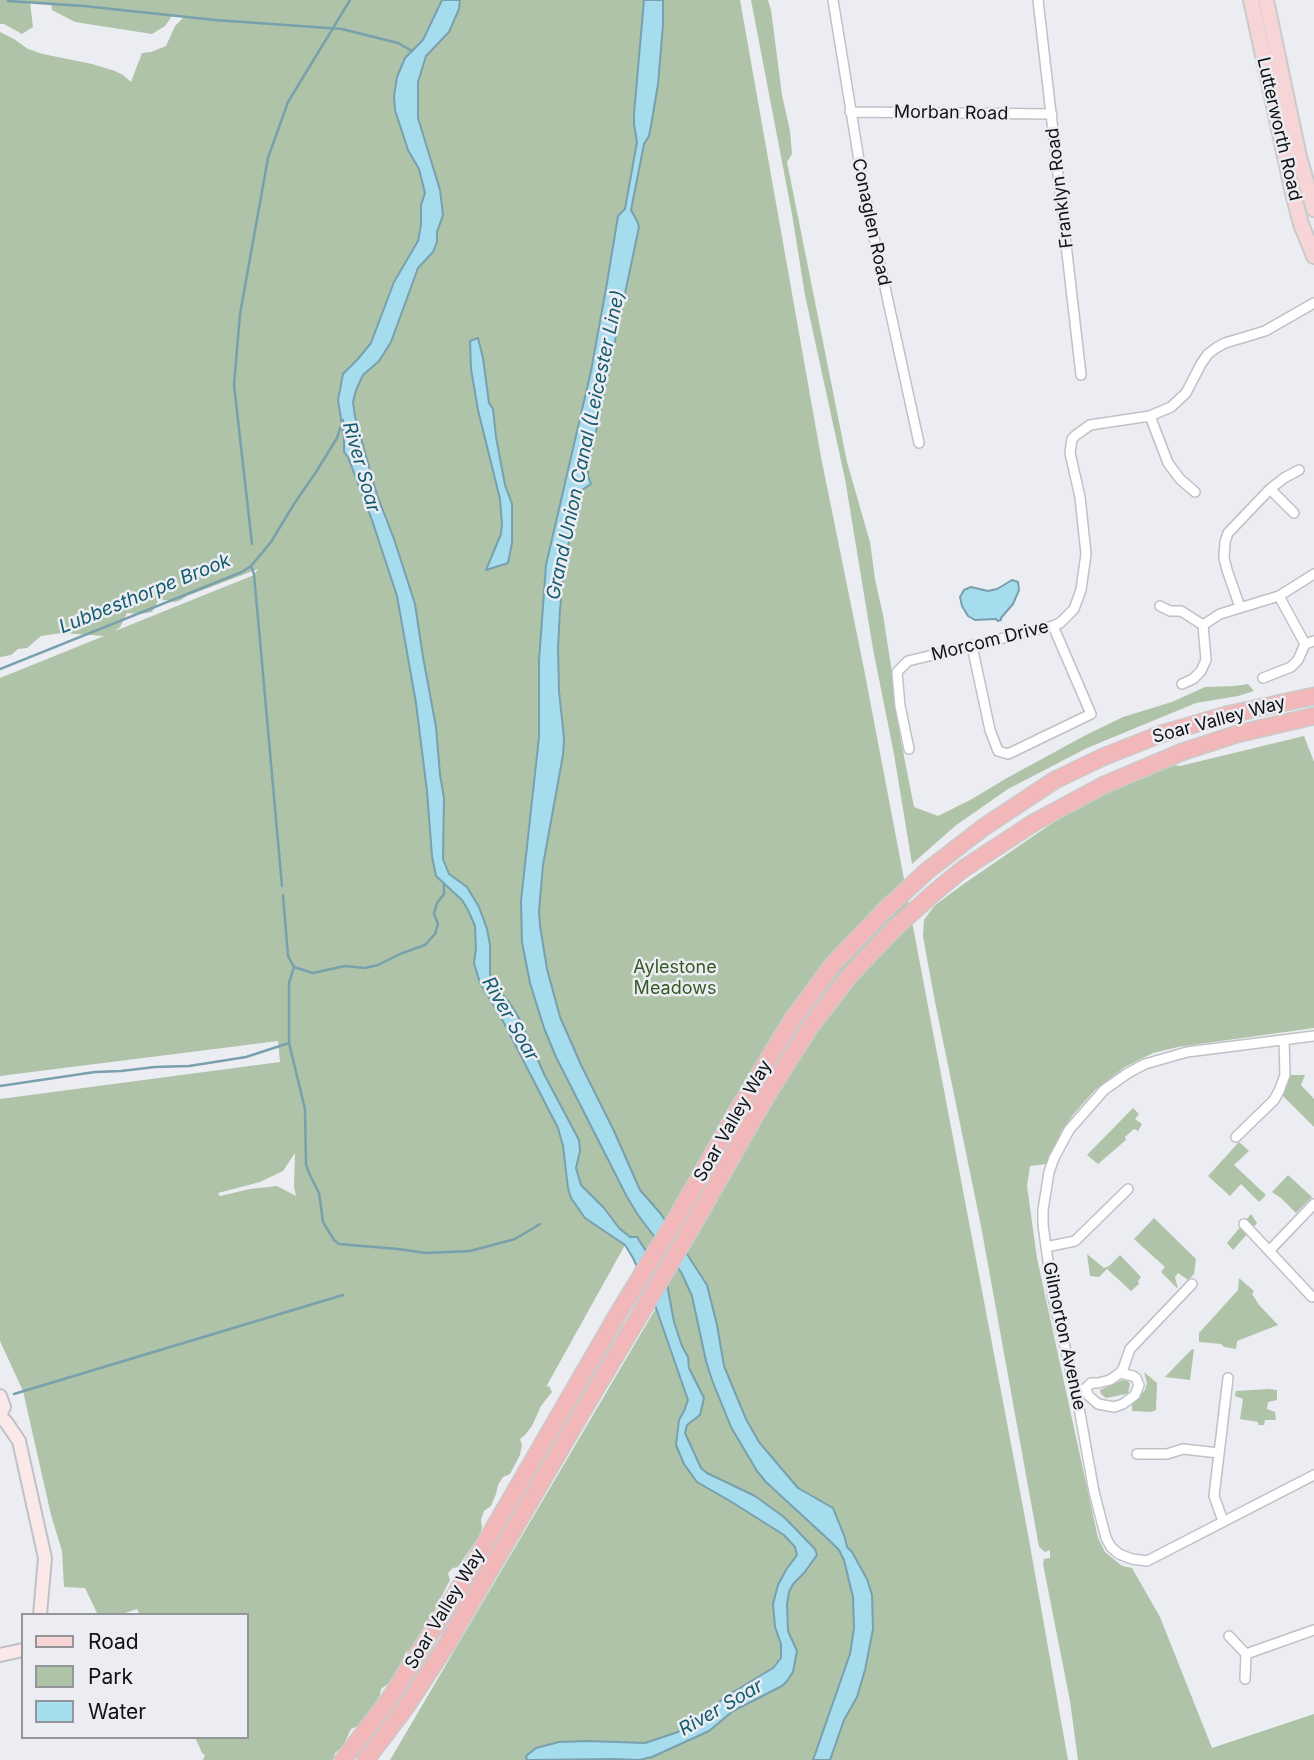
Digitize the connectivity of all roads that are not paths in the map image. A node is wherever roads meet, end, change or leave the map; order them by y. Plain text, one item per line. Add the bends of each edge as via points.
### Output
1 (833, 0) edge
2 (1038, 0) edge
3 (1251, 0) edge
4 (1266, 0) edge
5 (850, 113) junction
6 (1052, 114) junction
7 (1314, 209) edge
8 (1314, 255) edge
9 (1314, 303) edge
10 (1081, 375) dead end
11 (1150, 416) junction
12 (919, 443) dead end
13 (1299, 470) dead end
14 (1270, 489) junction
15 (1195, 492) dead end
16 (1294, 513) dead end
17 (1314, 575) edge
18 (1279, 596) junction
19 (1160, 606) dead end
20 (1240, 607) junction
21 (1203, 625) junction
22 (1053, 626) junction
23 (1309, 643) edge
24 (972, 646) junction
25 (1263, 678) dead end
26 (1182, 684) dead end
27 (1314, 696) edge
28 (1314, 716) edge
29 (909, 749) dead end
30 (1314, 1036) edge
31 (1284, 1040) junction
32 (1237, 1137) dead end
33 (1128, 1189) dead end
34 (1314, 1204) edge
35 (1244, 1224) dead end
36 (1046, 1248) junction
37 (1270, 1250) junction
38 (1192, 1284) dead end
39 (1312, 1297) dead end
40 (1120, 1373) junction
41 (1228, 1378) dead end
42 (1080, 1389) junction
43 (0, 1396) edge
44 (0, 1415) edge
45 (1219, 1453) junction
46 (1137, 1454) dead end
47 (1314, 1475) edge
48 (1223, 1521) junction
49 (40, 1613) edge
50 (1314, 1630) edge
51 (1229, 1636) dead end
52 (21, 1651) edge
53 (1246, 1654) junction
54 (0, 1656) edge
55 (1245, 1679) dead end
56 (344, 1760) edge
57 (366, 1760) edge

1 - 5 street, Conaglen Road
2 - 6 street, Franklyn Road
3 - 8 main road, Lutterworth Road via 1293,193
4 - 7 main road, Lutterworth Road
5 - 6 street, Morban Road
5 - 12 street, Conaglen Road
6 - 10 street, Franklyn Road
9 - 11 street, Morcom Drive via 1265,331 1216,348 1179,401
11 - 15 street via 1168,463
11 - 22 street, Morcom Drive via 1090,425 1072,439 1070,453 1086,554 1074,609
13 - 14 street
14 - 16 street
14 - 20 street via 1224,542 1224,558
17 - 18 street
18 - 20 street
18 - 23 street
19 - 21 street via 1181,611
20 - 21 street
21 - 26 street via 1206,660 1193,679
22 - 24 street, Morcom Drive
22 - 24 street via 1091,714 1008,754 998,751 990,730
23 - 25 street via 1291,667
24 - 29 street, Morcom Drive via 908,661 897,672
27 - 56 highway, Soar Valley Way via 1143,740 1045,787 927,871 834,963 792,1020 736,1113 455,1595 396,1689
28 - 57 highway, Soar Valley Way via 1237,734 1156,762 1035,822 935,892 850,975 764,1100 447,1644
30 - 31 street, Gilmorton Avenue
31 - 32 street via 1285,1075 1279,1091
31 - 36 street, Gilmorton Avenue via 1166,1057 1136,1068 1104,1090 1069,1130 1054,1157 1043,1210
33 - 36 street via 1075,1241
34 - 37 street
35 - 37 street
36 - 42 street, Gilmorton Avenue via 1053,1297
37 - 39 street
38 - 40 street via 1130,1349
40 - 42 street
40 - 42 street via 1133,1376 1139,1385 1123,1404 1098,1404
41 - 45 street
42 - 48 street, Gilmorton Avenue via 1094,1492 1111,1547 1119,1554 1147,1561
43 - 44 street via 4,1407
44 - 49 street via 19,1441 43,1546
45 - 46 street via 1183,1449
45 - 48 street via 1214,1501
47 - 48 street, Gilmorton Avenue
50 - 53 street
51 - 53 street
52 - 54 street
53 - 55 street

